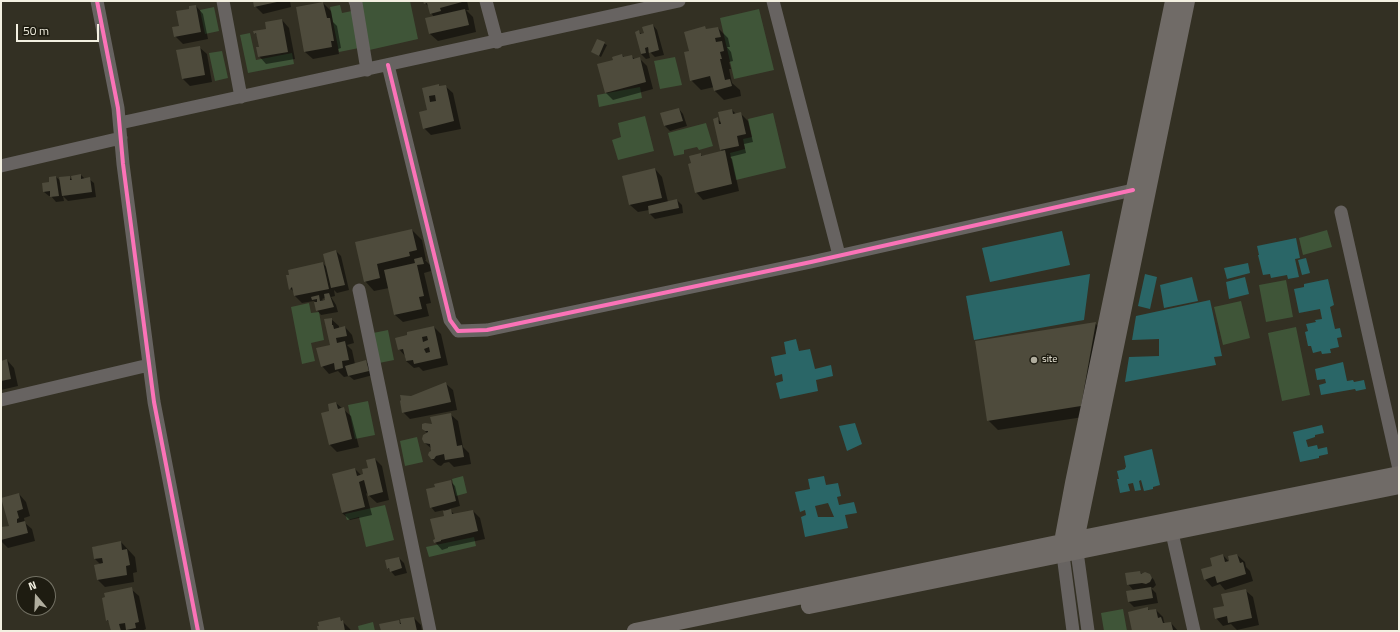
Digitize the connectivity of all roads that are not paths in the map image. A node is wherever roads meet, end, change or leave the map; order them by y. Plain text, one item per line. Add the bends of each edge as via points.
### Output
1 (97, 1) edge
2 (223, 1) edge
3 (355, 1) edge
4 (486, 1) edge
5 (679, 1) edge
6 (773, 1) edge
7 (1173, 1) edge
8 (1187, 1) edge
9 (497, 42) junction
10 (388, 65) junction
11 (367, 70) junction
12 (241, 97) junction
13 (120, 123) junction
14 (121, 138) junction
15 (1, 166) edge
16 (1133, 190) junction
17 (1341, 212) dead end
18 (839, 255) junction
19 (359, 290) dead end
20 (149, 365) junction
21 (1, 400) edge
22 (1399, 470) edge
23 (1399, 474) edge
24 (1399, 486) edge
25 (1172, 533) junction
26 (1070, 547) junction
27 (198, 631) edge
28 (430, 631) edge
29 (635, 631) edge
30 (688, 631) edge
31 (1073, 631) edge
32 (1088, 631) edge
33 (1194, 631) edge

1 - 13 street
2 - 12 street
3 - 11 street
4 - 9 street
5 - 9 street
6 - 18 street
7 - 16 main road
8 - 26 main road via 1085,493
9 - 10 street
10 - 11 street
10 - 18 street via 450,320 458,331 487,330
11 - 12 street
12 - 13 street
13 - 14 street
14 - 15 street
14 - 20 street
16 - 18 street
16 - 26 main road via 1072,483
17 - 22 street
19 - 28 street
20 - 21 street
20 - 27 street via 164,458
23 - 26 main road
24 - 25 main road
25 - 26 main road
25 - 33 street
26 - 29 main road
26 - 30 main road
26 - 31 street
26 - 32 street

